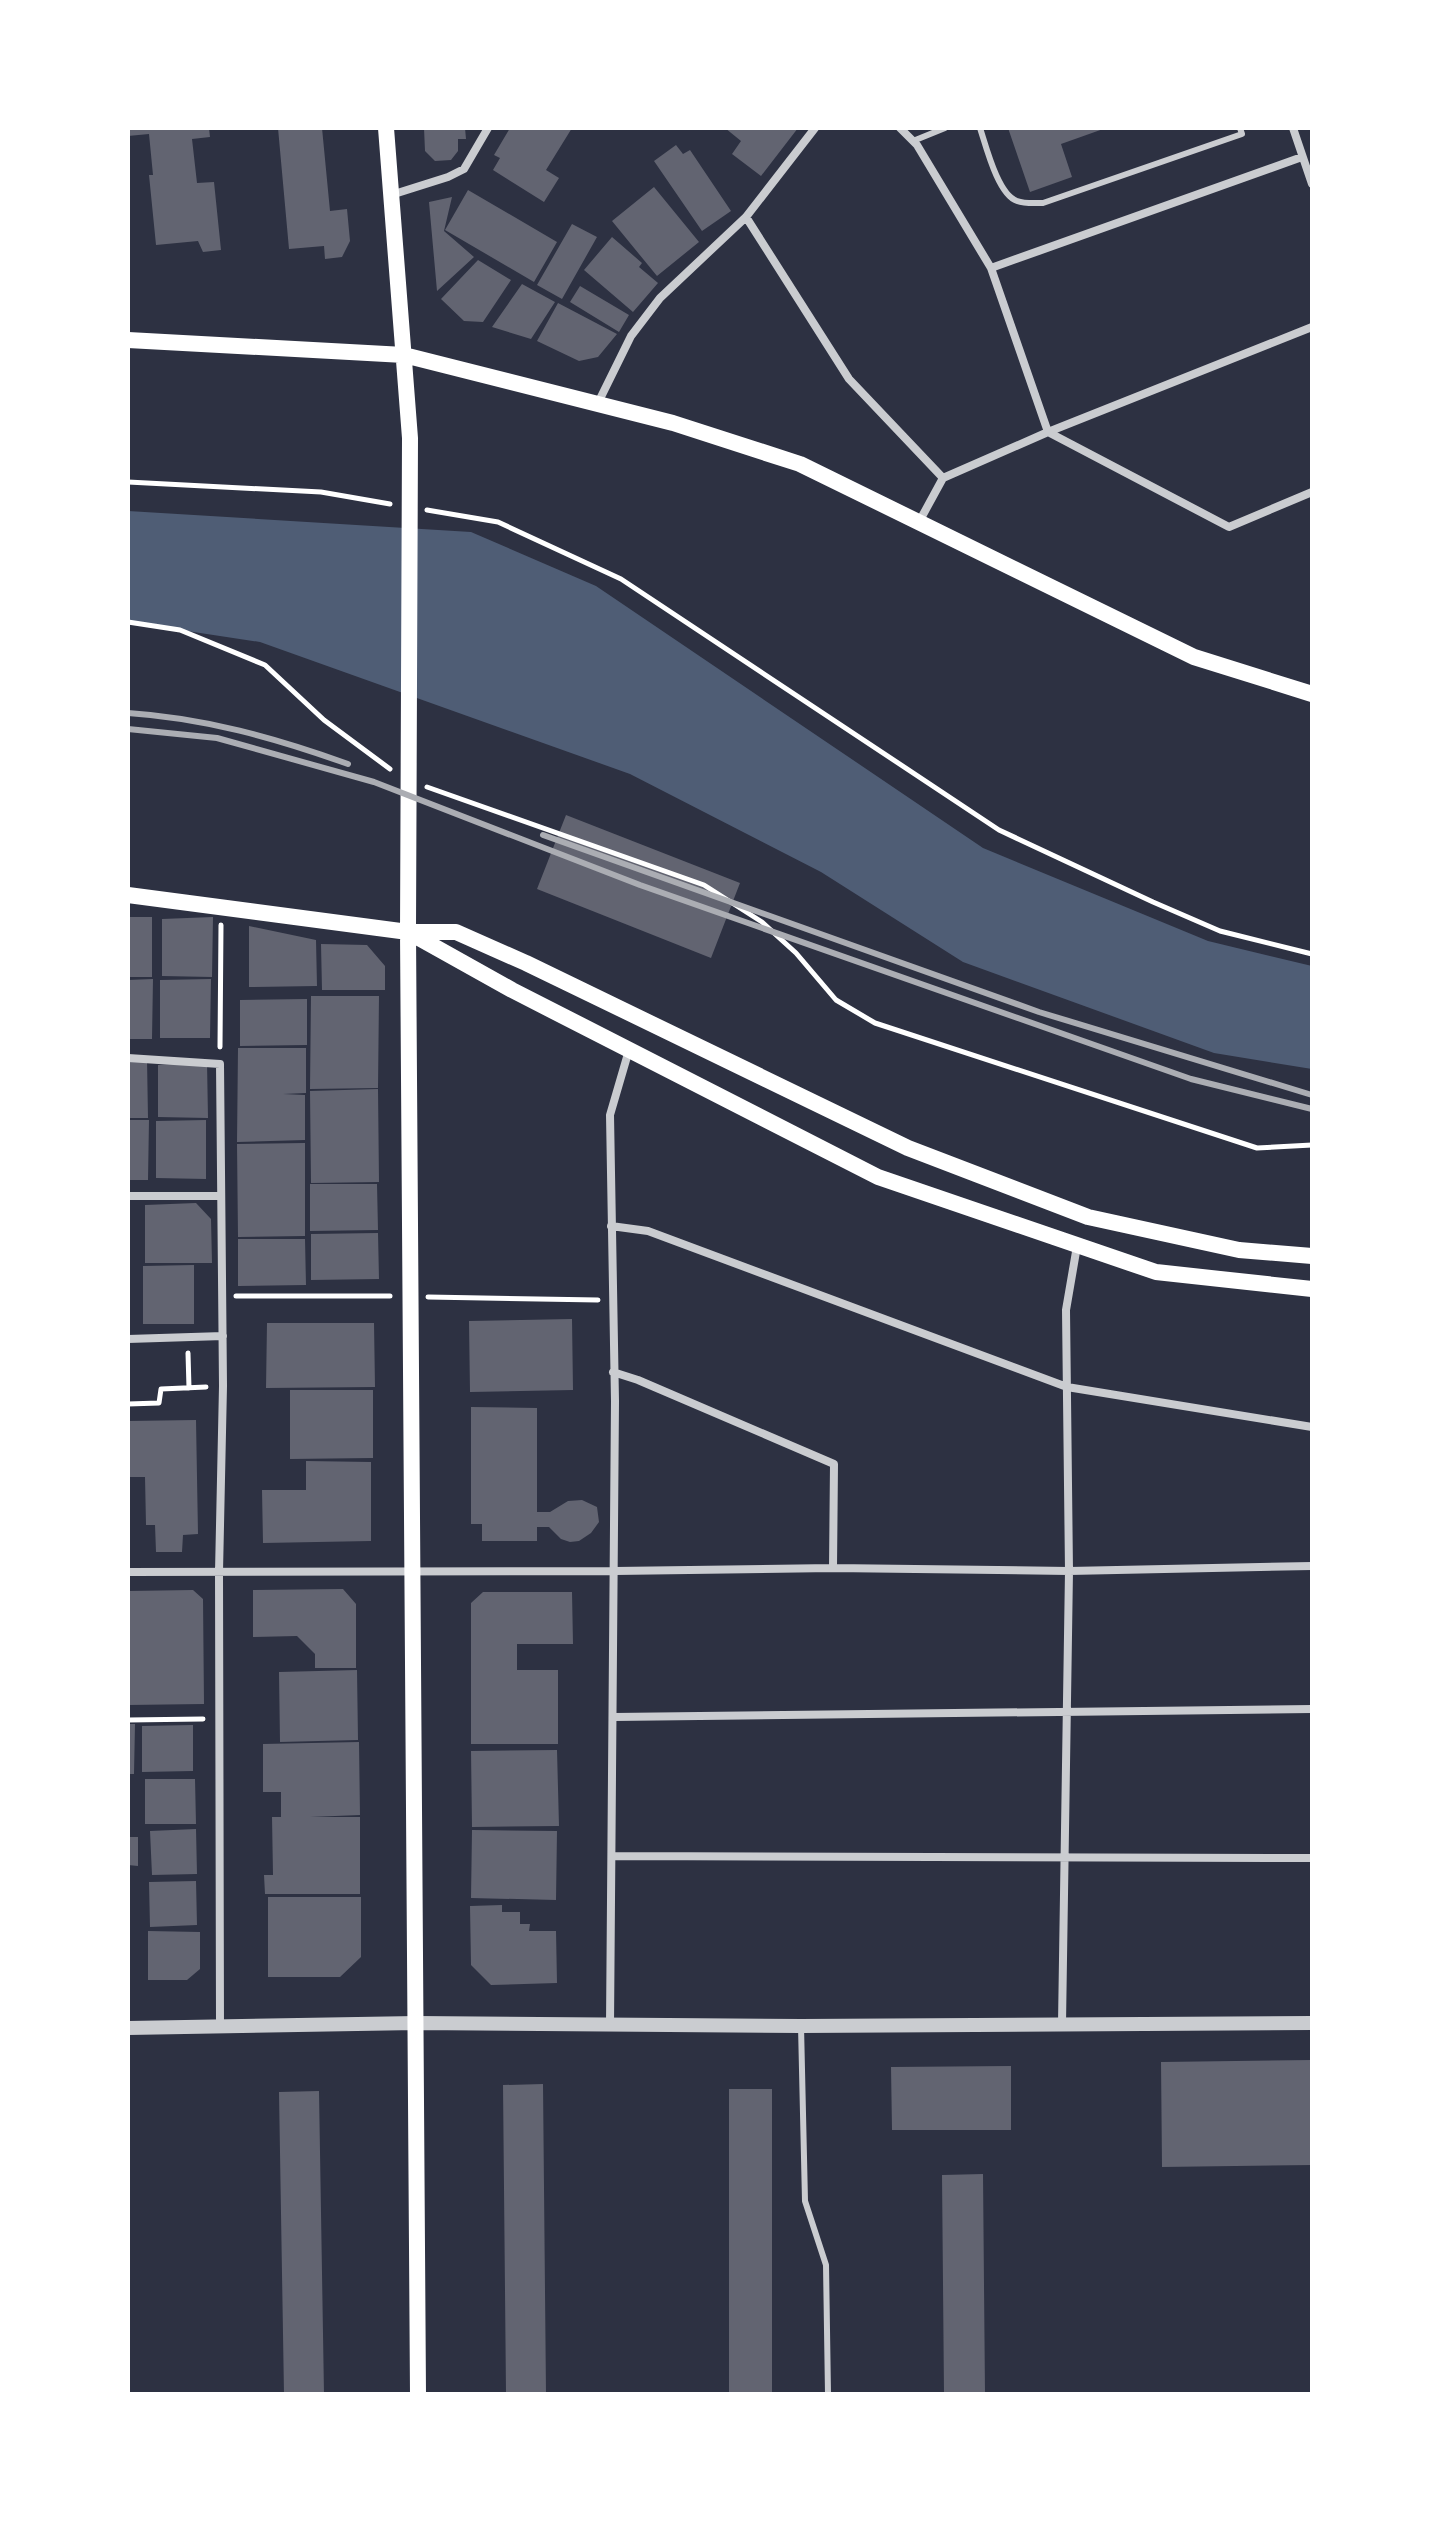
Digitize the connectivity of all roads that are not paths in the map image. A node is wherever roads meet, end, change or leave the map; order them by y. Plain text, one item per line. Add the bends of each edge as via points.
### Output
1 (386, 128) edge
2 (488, 128) edge
3 (815, 128) edge
4 (900, 128) edge
5 (945, 128) edge
6 (980, 128) edge
7 (1240, 128) edge
8 (1293, 128) edge
9 (913, 141) junction
10 (1302, 157) junction
11 (1312, 184) edge
12 (391, 195) junction
13 (746, 217) junction
14 (991, 268) junction
15 (1312, 327) edge
16 (128, 340) edge
17 (404, 355) junction
18 (598, 403) junction
19 (1048, 432) junction
20 (943, 478) junction
21 (1312, 492) edge
22 (919, 522) junction
23 (1312, 694) edge
24 (128, 895) edge
25 (408, 932) junction
26 (629, 1050) junction
27 (128, 1058) edge
28 (128, 1196) edge
29 (221, 1196) junction
30 (611, 1226) junction
31 (1077, 1245) junction
32 (1312, 1256) edge
33 (1312, 1289) edge
34 (223, 1336) junction
35 (128, 1339) edge
36 (613, 1372) junction
37 (1067, 1387) junction
38 (1312, 1427) edge
39 (1312, 1566) edge
40 (833, 1568) junction
41 (615, 1571) junction
42 (1069, 1571) junction
43 (128, 1572) edge
44 (219, 1572) junction
45 (411, 1572) junction
46 (1312, 1709) edge
47 (1067, 1711) junction
48 (614, 1717) junction
49 (612, 1856) junction
50 (1312, 1858) edge
51 (1065, 1859) junction
52 (416, 2023) junction
53 (1312, 2023) edge
54 (1062, 2024) junction
55 (220, 2025) junction
56 (610, 2025) junction
57 (801, 2026) junction
58 (128, 2028) edge
59 (418, 2394) edge
60 (828, 2394) edge

1 - 12 main road
2 - 12 street via 464,169
3 - 13 street
4 - 9 street
5 - 9 lane
6 - 7 lane via 1001,186 1014,201 1043,203 1242,134
8 - 10 street
9 - 14 street
10 - 11 street
10 - 14 street
12 - 17 main road
13 - 18 street via 660,298 631,336
13 - 20 street via 849,379
14 - 19 street
15 - 19 street
16 - 17 main road
17 - 18 main road
17 - 25 main road via 410,438
18 - 22 main road via 800,464
19 - 20 street
19 - 21 street via 1229,527
20 - 22 street
22 - 23 main road via 1194,657
24 - 25 main road
25 - 26 main road
25 - 32 main road via 456,932 908,1148 1088,1217 1239,1250
25 - 45 main road
26 - 30 street via 610,1115
26 - 31 main road via 878,1177
27 - 29 street via 220,1064
28 - 29 street
29 - 34 street
30 - 36 street
30 - 37 street via 648,1231
31 - 33 main road via 1156,1272
31 - 37 street via 1066,1310
34 - 35 street
34 - 44 street
36 - 40 street via 834,1464
36 - 41 street
37 - 38 street
37 - 42 street
39 - 42 street
40 - 41 street
40 - 42 street
41 - 45 street
41 - 48 street
42 - 47 street
43 - 44 street
44 - 45 street
44 - 55 street
45 - 52 main road
46 - 47 street
47 - 48 street
47 - 51 street
48 - 49 street
49 - 51 street
49 - 56 street
50 - 51 street
51 - 54 street
52 - 55 street
52 - 56 street
52 - 59 main road
53 - 54 street
54 - 57 street
55 - 58 street
56 - 57 street
57 - 60 lane via 805,2201 826,2265

